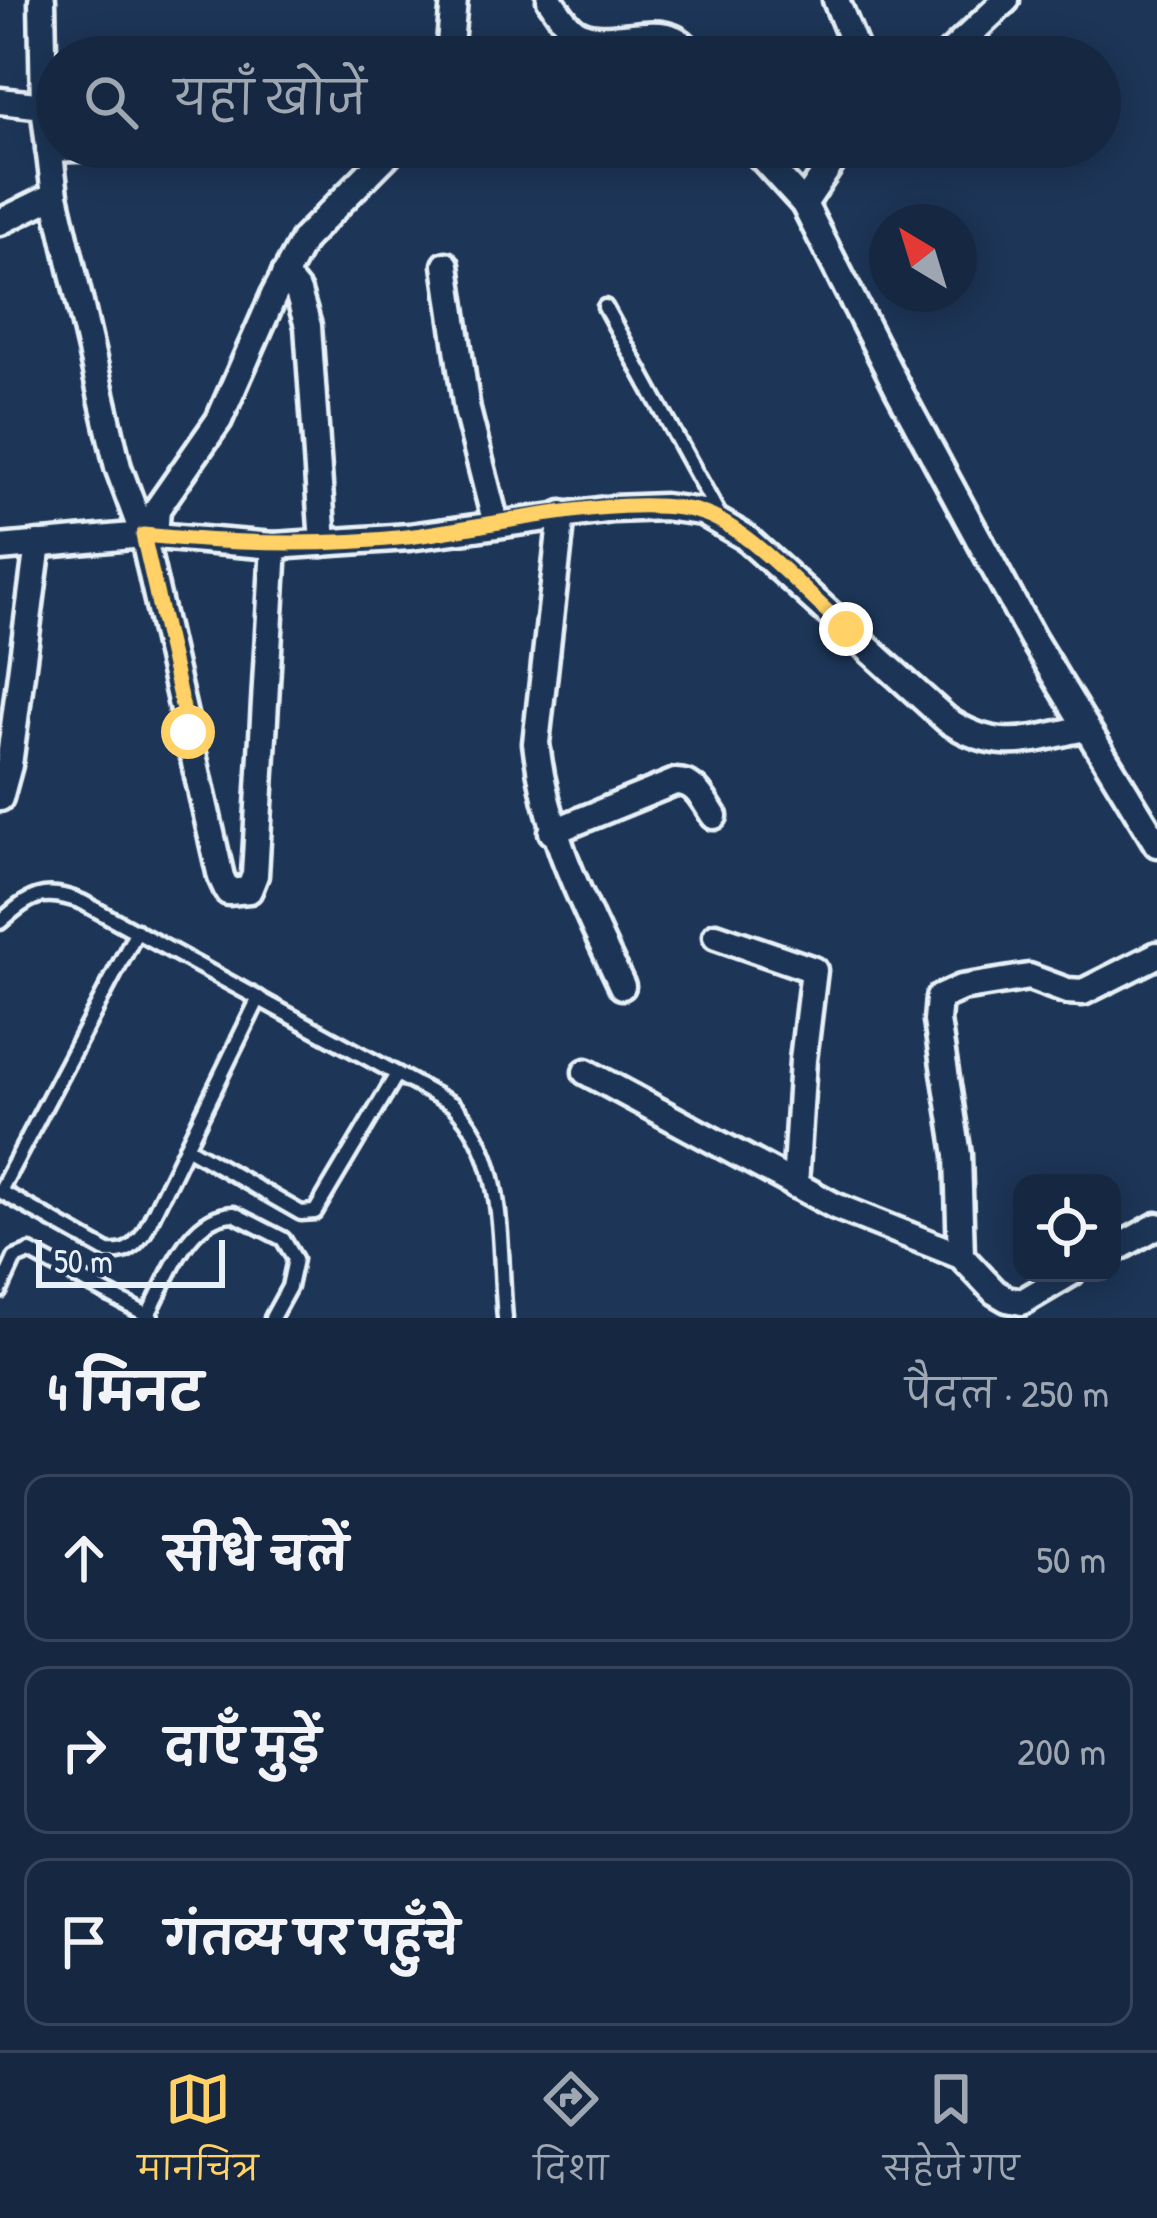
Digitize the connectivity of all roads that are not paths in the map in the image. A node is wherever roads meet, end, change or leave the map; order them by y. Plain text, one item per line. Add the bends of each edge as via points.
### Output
1 (42, 0) edge
2 (550, 0) edge
3 (836, 0) edge
4 (1006, 0) edge
5 (460, 3) edge
6 (43, 36) edge
7 (452, 36) edge
8 (585, 36) edge
9 (585, 36) edge
10 (670, 36) edge
11 (851, 36) edge
12 (968, 36) edge
13 (0, 101) edge
14 (36, 105) edge
15 (51, 168) edge
16 (374, 168) edge
17 (771, 168) edge
18 (828, 168) edge
19 (55, 195) junction
20 (804, 204) junction
21 (0, 222) edge
22 (446, 265) dead end
23 (284, 275) junction
24 (604, 307) dead end
25 (562, 514) junction
26 (722, 521) junction
27 (496, 524) junction
28 (149, 536) junction
29 (322, 543) junction
30 (38, 544) junction
31 (274, 546) junction
32 (0, 548) edge
33 (1084, 728) junction
34 (0, 798) edge
35 (714, 816) dead end
36 (552, 832) junction
37 (1157, 844) edge
38 (0, 922) edge
39 (137, 931) junction
40 (716, 936) dead end
41 (1157, 955) edge
42 (622, 986) dead end
43 (259, 998) junction
44 (586, 1072) dead end
45 (397, 1074) junction
46 (186, 1147) junction
47 (795, 1185) junction
48 (0, 1191) edge
49 (1157, 1226) edge
50 (1121, 1246) edge
51 (962, 1256) junction
52 (1056, 1282) edge
53 (0, 1291) edge
54 (151, 1316) edge
55 (272, 1318) edge
56 (505, 1318) edge

1 - 6 street
2 - 9 street
3 - 11 street
4 - 12 street
5 - 7 street
8 - 10 street
13 - 14 street
15 - 19 street
16 - 23 street via 304,239
17 - 20 street
18 - 20 street
19 - 21 street
19 - 28 street via 118,467
20 - 33 street
22 - 27 street via 464,391
23 - 28 street via 219,420 157,509
23 - 29 street via 308,326
24 - 26 lane
25 - 26 street via 664,507
25 - 27 street
25 - 36 street via 536,743
26 - 33 street via 966,733 1007,744
27 - 29 street
28 - 30 street
28 - 31 street
28 - 31 street via 221,877 234,895 249,890 255,875
29 - 31 street
30 - 32 street
30 - 34 street
33 - 37 street
35 - 36 street via 693,786 675,782
36 - 42 street
38 - 39 lane via 56,892
39 - 43 lane
39 - 48 lane
40 - 47 street via 814,970
41 - 51 street via 1083,992 1030,976 939,998
43 - 45 lane
43 - 46 lane
44 - 47 street
45 - 46 lane via 315,1212 302,1213
45 - 56 lane via 452,1104 485,1148
46 - 48 lane via 144,1233 121,1253
47 - 51 street
49 - 50 street
51 - 52 street via 995,1292 1022,1302
53 - 54 lane via 15,1258 31,1252
54 - 55 lane via 194,1232 234,1214 284,1239 295,1258

